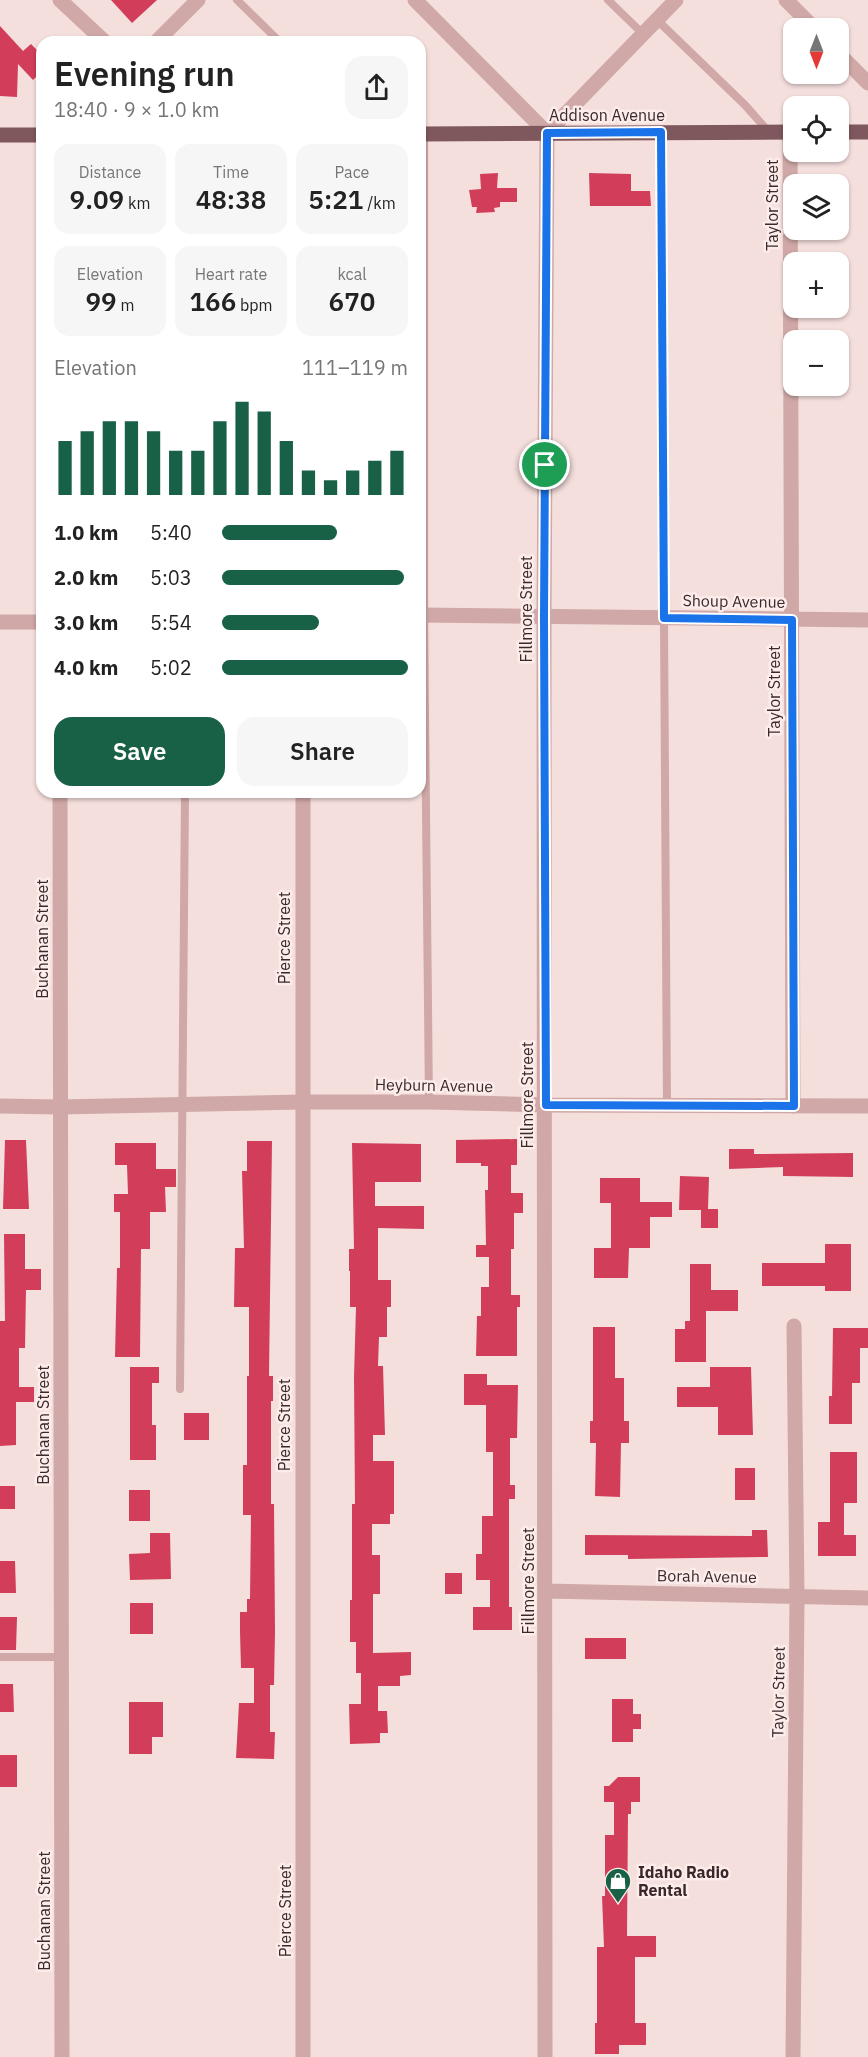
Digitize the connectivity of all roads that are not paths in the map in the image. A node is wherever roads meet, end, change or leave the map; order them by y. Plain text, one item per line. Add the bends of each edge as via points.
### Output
1 (60, 0) edge
2 (198, 0) edge
3 (237, 0) edge
4 (415, 0) edge
5 (608, 0) edge
6 (676, 0) edge
7 (786, 0) edge
8 (804, 18) edge
9 (657, 20) junction
10 (643, 34) junction
11 (99, 36) edge
12 (162, 36) edge
13 (273, 36) edge
14 (849, 64) edge
15 (868, 83) edge
16 (661, 132) junction
17 (768, 132) junction
18 (783, 132) edge
19 (849, 132) edge
20 (868, 132) edge
21 (2, 133) edge
22 (547, 133) junction
23 (426, 134) edge
24 (36, 135) edge
25 (792, 162) edge
26 (426, 615) edge
27 (544, 617) junction
28 (664, 618) junction
29 (792, 620) junction
30 (868, 620) edge
31 (0, 622) edge
32 (36, 622) edge
33 (60, 798) edge
34 (185, 798) edge
35 (303, 798) edge
36 (425, 798) edge
37 (302, 1102) junction
38 (429, 1102) junction
39 (183, 1104) junction
40 (546, 1105) junction
41 (0, 1106) edge
42 (667, 1106) junction
43 (794, 1106) junction
44 (868, 1106) edge
45 (60, 1107) junction
46 (794, 1326) dead end
47 (180, 1389) dead end
48 (546, 1591) junction
49 (797, 1596) junction
50 (868, 1598) edge
51 (0, 1657) edge
52 (62, 1657) junction
53 (62, 2057) edge
54 (303, 2057) edge
55 (545, 2057) edge
56 (792, 2057) edge

1 - 11 street
2 - 12 street
3 - 13 lane
4 - 22 street
5 - 10 lane
6 - 9 street
7 - 8 street
9 - 10 street
9 - 17 lane
10 - 22 street
14 - 15 street
16 - 17 main road, Addison Avenue
16 - 22 main road, Addison Avenue
16 - 28 lane
17 - 18 main road, Addison Avenue
19 - 20 main road
21 - 24 main road
22 - 23 main road, Addison Avenue
22 - 27 street, Fillmore Street
25 - 29 street, Taylor Street
26 - 27 street, Shoup Avenue
27 - 28 street, Shoup Avenue
27 - 40 street, Fillmore Street
28 - 29 street, Shoup Avenue
28 - 42 lane
29 - 30 street, Shoup Avenue
29 - 43 street, Taylor Street
31 - 32 street
33 - 45 street, Buchanan Street
34 - 39 lane
35 - 37 street, Pierce Street
36 - 38 lane
37 - 38 street, Heyburn Avenue
37 - 39 street, Heyburn Avenue
37 - 54 street, Pierce Street
38 - 40 street, Heyburn Avenue
39 - 45 street, Heyburn Avenue
39 - 47 lane
40 - 42 street, Heyburn Avenue
40 - 48 street, Fillmore Street
41 - 45 street, Heyburn Avenue
42 - 43 street, Heyburn Avenue
43 - 44 street, Heyburn Avenue
45 - 52 street, Buchanan Street
46 - 49 street, Taylor Street
48 - 49 street, Borah Avenue
48 - 55 street, Fillmore Street
49 - 50 street, Borah Avenue
49 - 56 street, Taylor Street
51 - 52 lane
52 - 53 street, Buchanan Street

